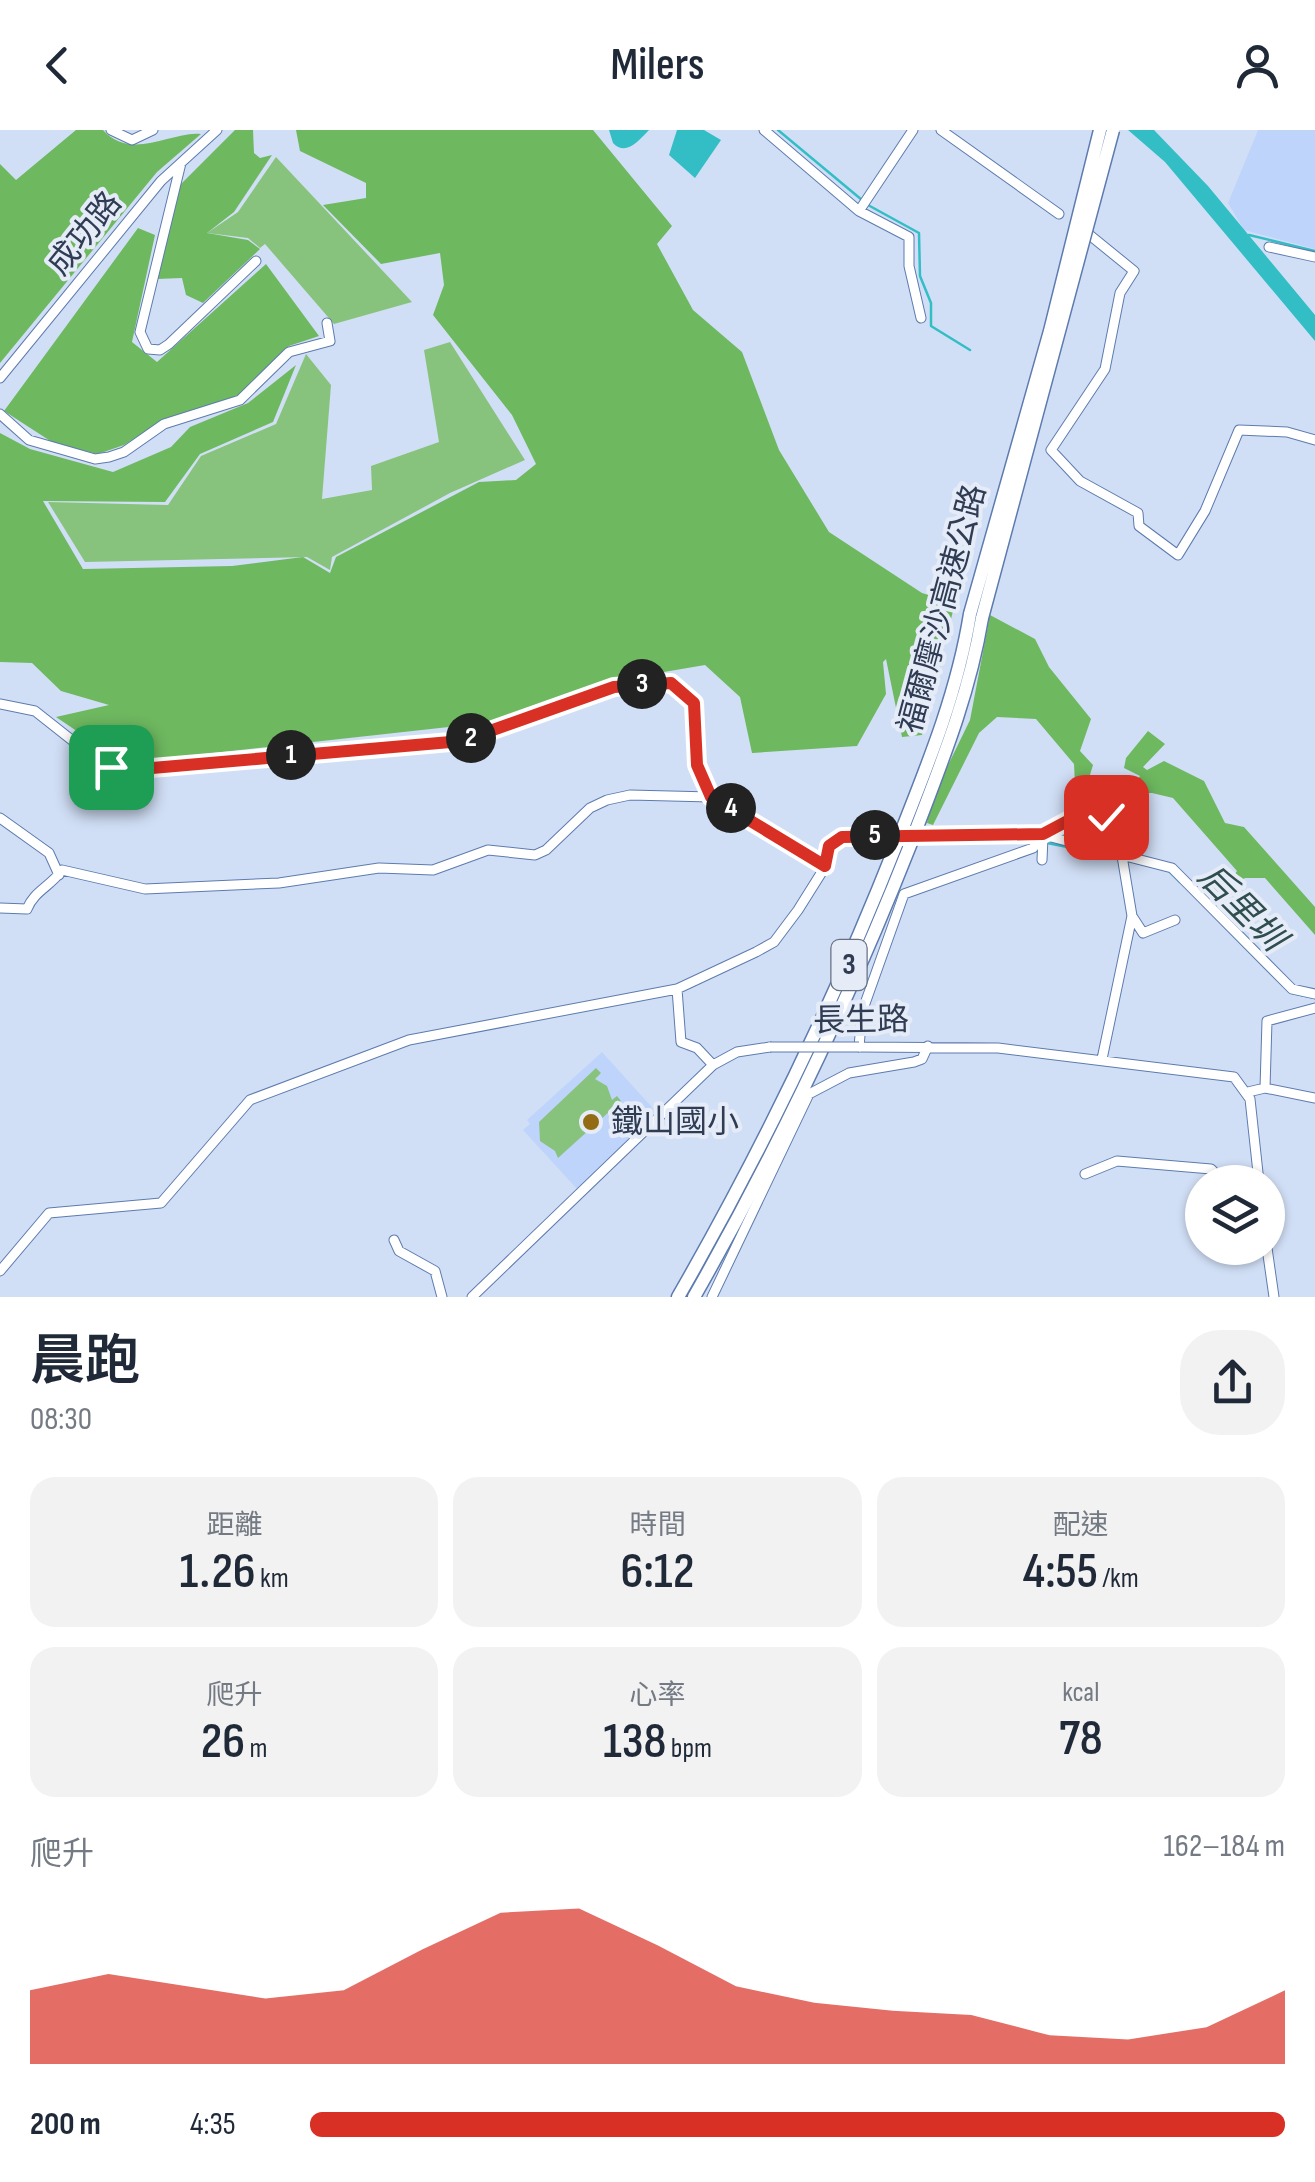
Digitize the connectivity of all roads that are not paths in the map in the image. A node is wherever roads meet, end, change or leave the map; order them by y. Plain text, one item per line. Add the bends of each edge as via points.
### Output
1 (111, 130) edge
2 (153, 130) edge
3 (216, 130) edge
4 (764, 130) edge
5 (913, 130) edge
6 (941, 130) edge
7 (1100, 130) edge
8 (1113, 130) edge
9 (181, 163) junction
10 (859, 211) junction
11 (1059, 214) dead end
12 (1086, 232) dead end
13 (1269, 247) dead end
14 (1315, 257) edge
15 (256, 260) dead end
16 (921, 318) dead end
17 (327, 323) dead end
18 (0, 378) edge
19 (0, 414) edge
20 (1315, 440) edge
21 (0, 704) edge
22 (711, 797) junction
23 (1121, 800) dead end
24 (0, 818) edge
25 (1118, 821) junction
26 (1043, 834) junction
27 (1122, 852) junction
28 (1042, 860) dead end
29 (825, 866) junction
30 (59, 875) junction
31 (0, 908) edge
32 (1132, 916) junction
33 (1175, 920) dead end
34 (677, 989) junction
35 (1315, 994) edge
36 (1315, 1008) edge
37 (858, 1046) junction
38 (928, 1046) junction
39 (1102, 1060) junction
40 (713, 1065) junction
41 (1265, 1088) junction
42 (1248, 1092) junction
43 (1315, 1098) edge
44 (1257, 1165) edge
45 (1185, 1168) edge
46 (1085, 1174) dead end
47 (394, 1240) dead end
48 (1269, 1265) edge
49 (0, 1271) edge
50 (442, 1297) edge
51 (472, 1297) edge
52 (678, 1297) edge
53 (694, 1297) edge
54 (712, 1297) edge
55 (1274, 1297) edge

1 - 2 street via 132,140
3 - 9 street, 成功路
4 - 10 street
5 - 10 street
6 - 11 street
7 - 52 highway, 福爾摩沙高速公路 / 3, bridge via 945,722 846,973
8 - 53 highway, 福爾摩沙高速公路 / 3, bridge via 985,596 956,728 857,980
9 - 15 street via 140,332 148,349 169,344
9 - 18 street, 成功路
10 - 16 street via 909,236
12 - 20 street via 1134,271 1120,294 1105,369 1051,450 1080,481 1138,513 1139,526 1178,555 1239,430
13 - 14 street
17 - 19 street via 330,341 289,352 240,400 164,424 110,457 95,459 30,440
21 - 22 street via 35,711 97,760 129,770 462,741 614,687 671,683 694,703 697,765
22 - 29 street
22 - 30 street via 607,800 535,855 488,850 433,870 380,868 145,889 86,872
23 - 25 street
24 - 30 street via 49,853
25 - 26 street via 1075,817
25 - 27 street
26 - 27 street
26 - 28 street
26 - 29 street via 842,837 829,846
26 - 37 street via 1034,848 904,894 862,1012
27 - 32 street
27 - 35 street via 1172,868 1292,990
29 - 34 street via 774,942
30 - 31 street via 32,895 27,909
32 - 33 street via 1143,933
32 - 39 street
34 - 40 street via 681,1042
34 - 49 street via 409,1040 250,1100 161,1204 49,1213
36 - 41 street via 1267,1021
37 - 38 street, 長生路
37 - 40 street, 長生路, bridge via 770,1047 736,1052
38 - 39 street, 長生路
38 - 54 street via 922,1059 849,1073 809,1094
39 - 42 street, 長生路 via 1224,1074
40 - 51 street, 長生路
41 - 42 street
41 - 43 street
42 - 44 street
45 - 46 street via 1117,1161
47 - 50 street via 399,1251 434,1272
48 - 55 street

